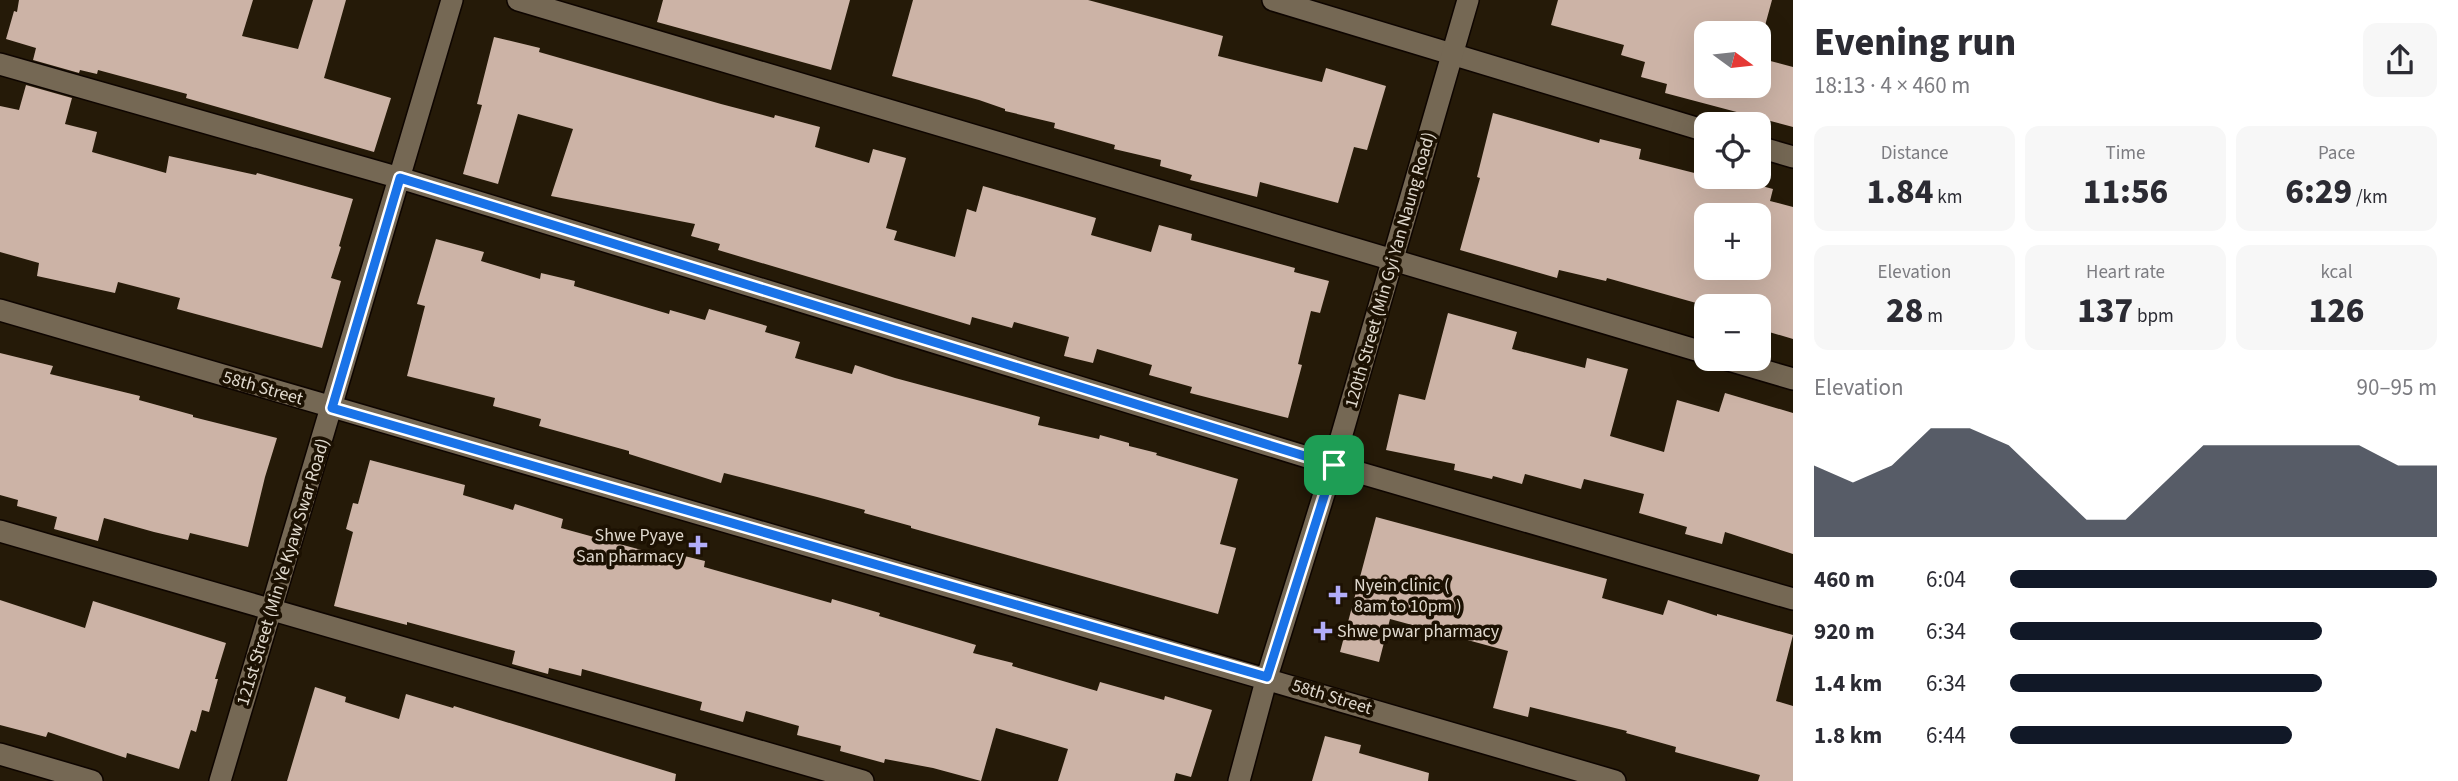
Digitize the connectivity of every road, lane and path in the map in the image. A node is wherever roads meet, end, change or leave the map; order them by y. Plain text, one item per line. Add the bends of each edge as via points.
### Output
1 (452, 0) edge
2 (518, 0) edge
3 (1273, 0) edge
4 (1468, 0) edge
5 (1452, 55) junction
6 (0, 64) edge
7 (1694, 127) edge
8 (1771, 151) edge
9 (1793, 157) edge
10 (400, 178) junction
11 (1394, 259) junction
12 (0, 310) edge
13 (1694, 349) edge
14 (1766, 371) edge
15 (1793, 379) edge
16 (332, 408) junction
17 (1334, 465) junction
18 (0, 531) edge
19 (1793, 599) edge
20 (271, 611) junction
21 (1267, 677) junction
22 (0, 754) edge
23 (92, 781) edge
24 (220, 781) edge
25 (863, 781) edge
26 (1239, 781) edge
27 (1615, 781) edge

1 - 10 street, 121st Street (Min Ye Kyaw Swar Road)
2 - 11 street
3 - 5 street
4 - 5 street, 120th Street (Min Gyi Yan Naung Road)
5 - 7 street
5 - 11 street, 120th Street (Min Gyi Yan Naung Road)
6 - 10 street
8 - 9 street
10 - 16 street, 121st Street (Min Ye Kyaw Swar Road)
10 - 17 street
11 - 13 street
11 - 17 street, 120th Street (Min Gyi Yan Naung Road)
12 - 16 street, 58th Street
14 - 15 street
16 - 20 street, 121st Street (Min Ye Kyaw Swar Road)
16 - 21 street, 58th Street
17 - 19 street
17 - 21 street, 120th Street (Min Gyi Yan Naung Road)
18 - 20 street
20 - 24 street, 121st Street (Min Ye Kyaw Swar Road)
20 - 25 street
21 - 26 street, 120th Street (Min Gyi Yan Naung Road)
21 - 27 street, 58th Street
22 - 23 street

